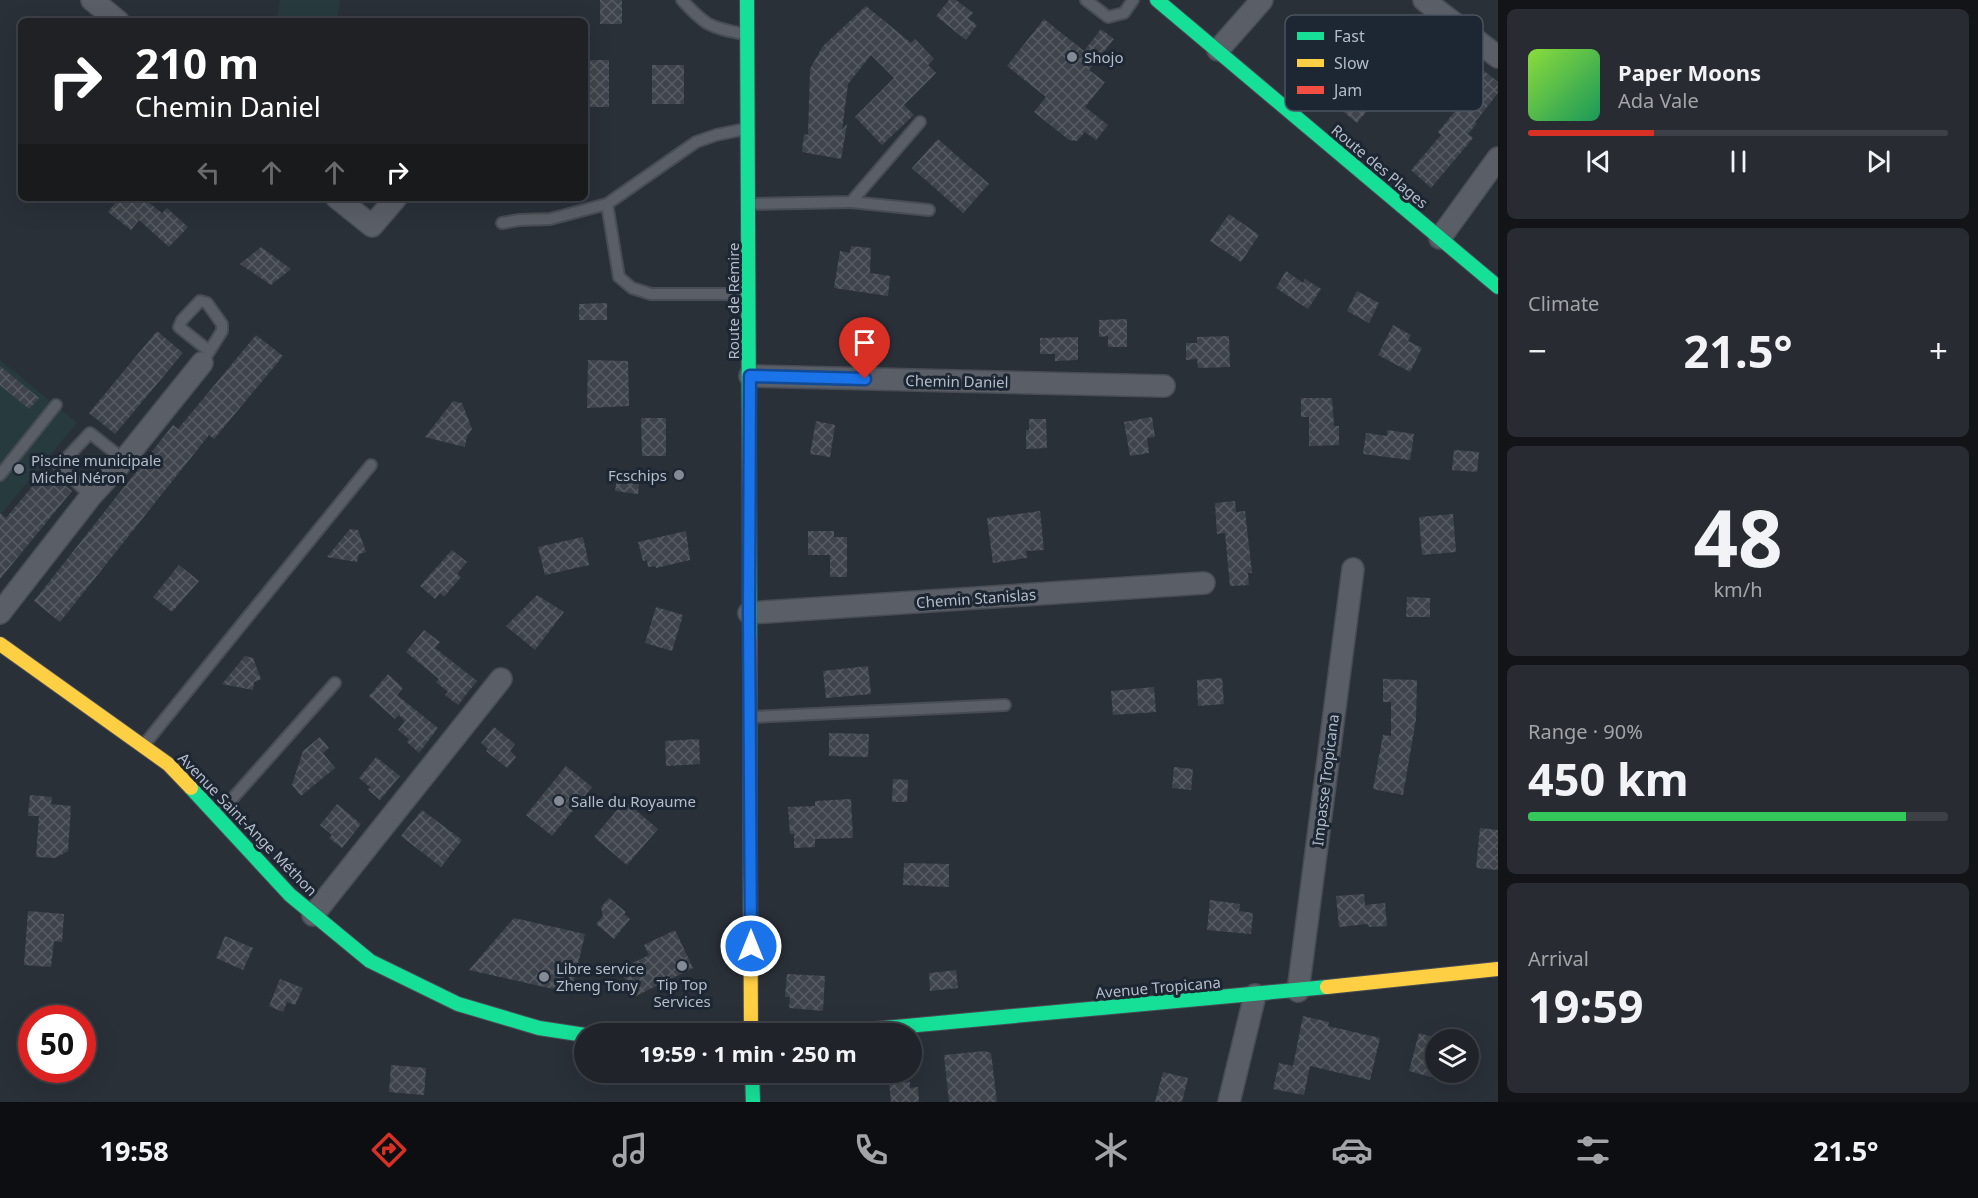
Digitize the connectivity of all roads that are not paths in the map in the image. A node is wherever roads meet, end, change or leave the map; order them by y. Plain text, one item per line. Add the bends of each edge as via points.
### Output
1 (92, 0) edge
2 (682, 0) edge
3 (747, 0) edge
4 (1086, 0) edge
5 (1133, 0) edge
6 (1157, 0) edge
7 (1262, 0) edge
8 (1424, 0) edge
9 (1443, 15) edge
10 (114, 18) edge
11 (747, 34) junction
12 (1483, 45) edge
13 (1218, 50) junction
14 (1498, 57) edge
15 (1285, 107) edge
16 (1290, 111) edge
17 (920, 122) dead end
18 (747, 129) junction
19 (1498, 158) edge
20 (341, 201) edge
21 (393, 201) edge
22 (851, 202) junction
23 (607, 204) junction
24 (749, 204) junction
25 (929, 210) dead end
26 (502, 223) dead end
27 (1440, 238) junction
28 (1498, 287) edge
29 (749, 295) junction
30 (205, 357) junction
31 (750, 376) junction
32 (1164, 386) dead end
33 (56, 405) dead end
34 (124, 460) junction
35 (371, 465) dead end
36 (0, 475) edge
37 (91, 495) junction
38 (1353, 569) dead end
39 (1204, 583) dead end
40 (0, 613) edge
41 (749, 613) junction
42 (0, 644) edge
43 (501, 679) dead end
44 (335, 683) dead end
45 (1005, 705) dead end
46 (750, 717) junction
47 (143, 746) junction
48 (216, 816) junction
49 (313, 915) junction
50 (1498, 969) edge
51 (1298, 991) junction
52 (1256, 995) junction
53 (751, 1023) edge
54 (922, 1025) edge
55 (574, 1033) edge
56 (752, 1083) edge
57 (753, 1102) edge
58 (1229, 1102) edge

1 - 10 street
2 - 11 lane via 713,28
3 - 11 street, Route de Rémire
4 - 5 lane via 1108,17 1124,13
6 - 13 street, Route des Plages
7 - 13 street
8 - 9 street
11 - 18 street, Route de Rémire
12 - 14 street
13 - 15 street, Route des Plages
16 - 27 street, Route des Plages
17 - 22 lane
18 - 23 lane via 696,141
18 - 24 street, Route de Rémire
19 - 27 street
20 - 21 street via 372,226
22 - 24 lane
22 - 25 lane
23 - 26 lane via 550,219
23 - 29 lane via 619,277 632,288 651,294
24 - 29 street, Route de Rémire
27 - 28 street, Route des Plages
29 - 31 street, Route de Rémire
30 - 30 lane via 222,331 222,324 207,303 200,301 179,327
30 - 34 street
31 - 32 street, Chemin Daniel
31 - 41 street, Route de Rémire
33 - 36 lane
34 - 37 street
34 - 37 lane via 90,433 59,466
35 - 47 lane
37 - 40 street
38 - 51 street, Impasse Tropicana
39 - 41 street, Chemin Stanislas
41 - 46 street, Route de Rémire
42 - 47 street, Avenue Saint-Ange Méthon
43 - 49 street
44 - 48 lane
45 - 46 lane
46 - 53 street, Route de Rémire
47 - 48 street, Avenue Saint-Ange Méthon via 168,764
48 - 49 street, Avenue Saint-Ange Méthon
49 - 55 street, Avenue Saint-Ange Méthon via 370,961 458,1004 539,1028
50 - 51 street, Avenue Tropicana
51 - 52 street, Avenue Tropicana
52 - 54 street, Avenue Tropicana
52 - 58 street
56 - 57 street

